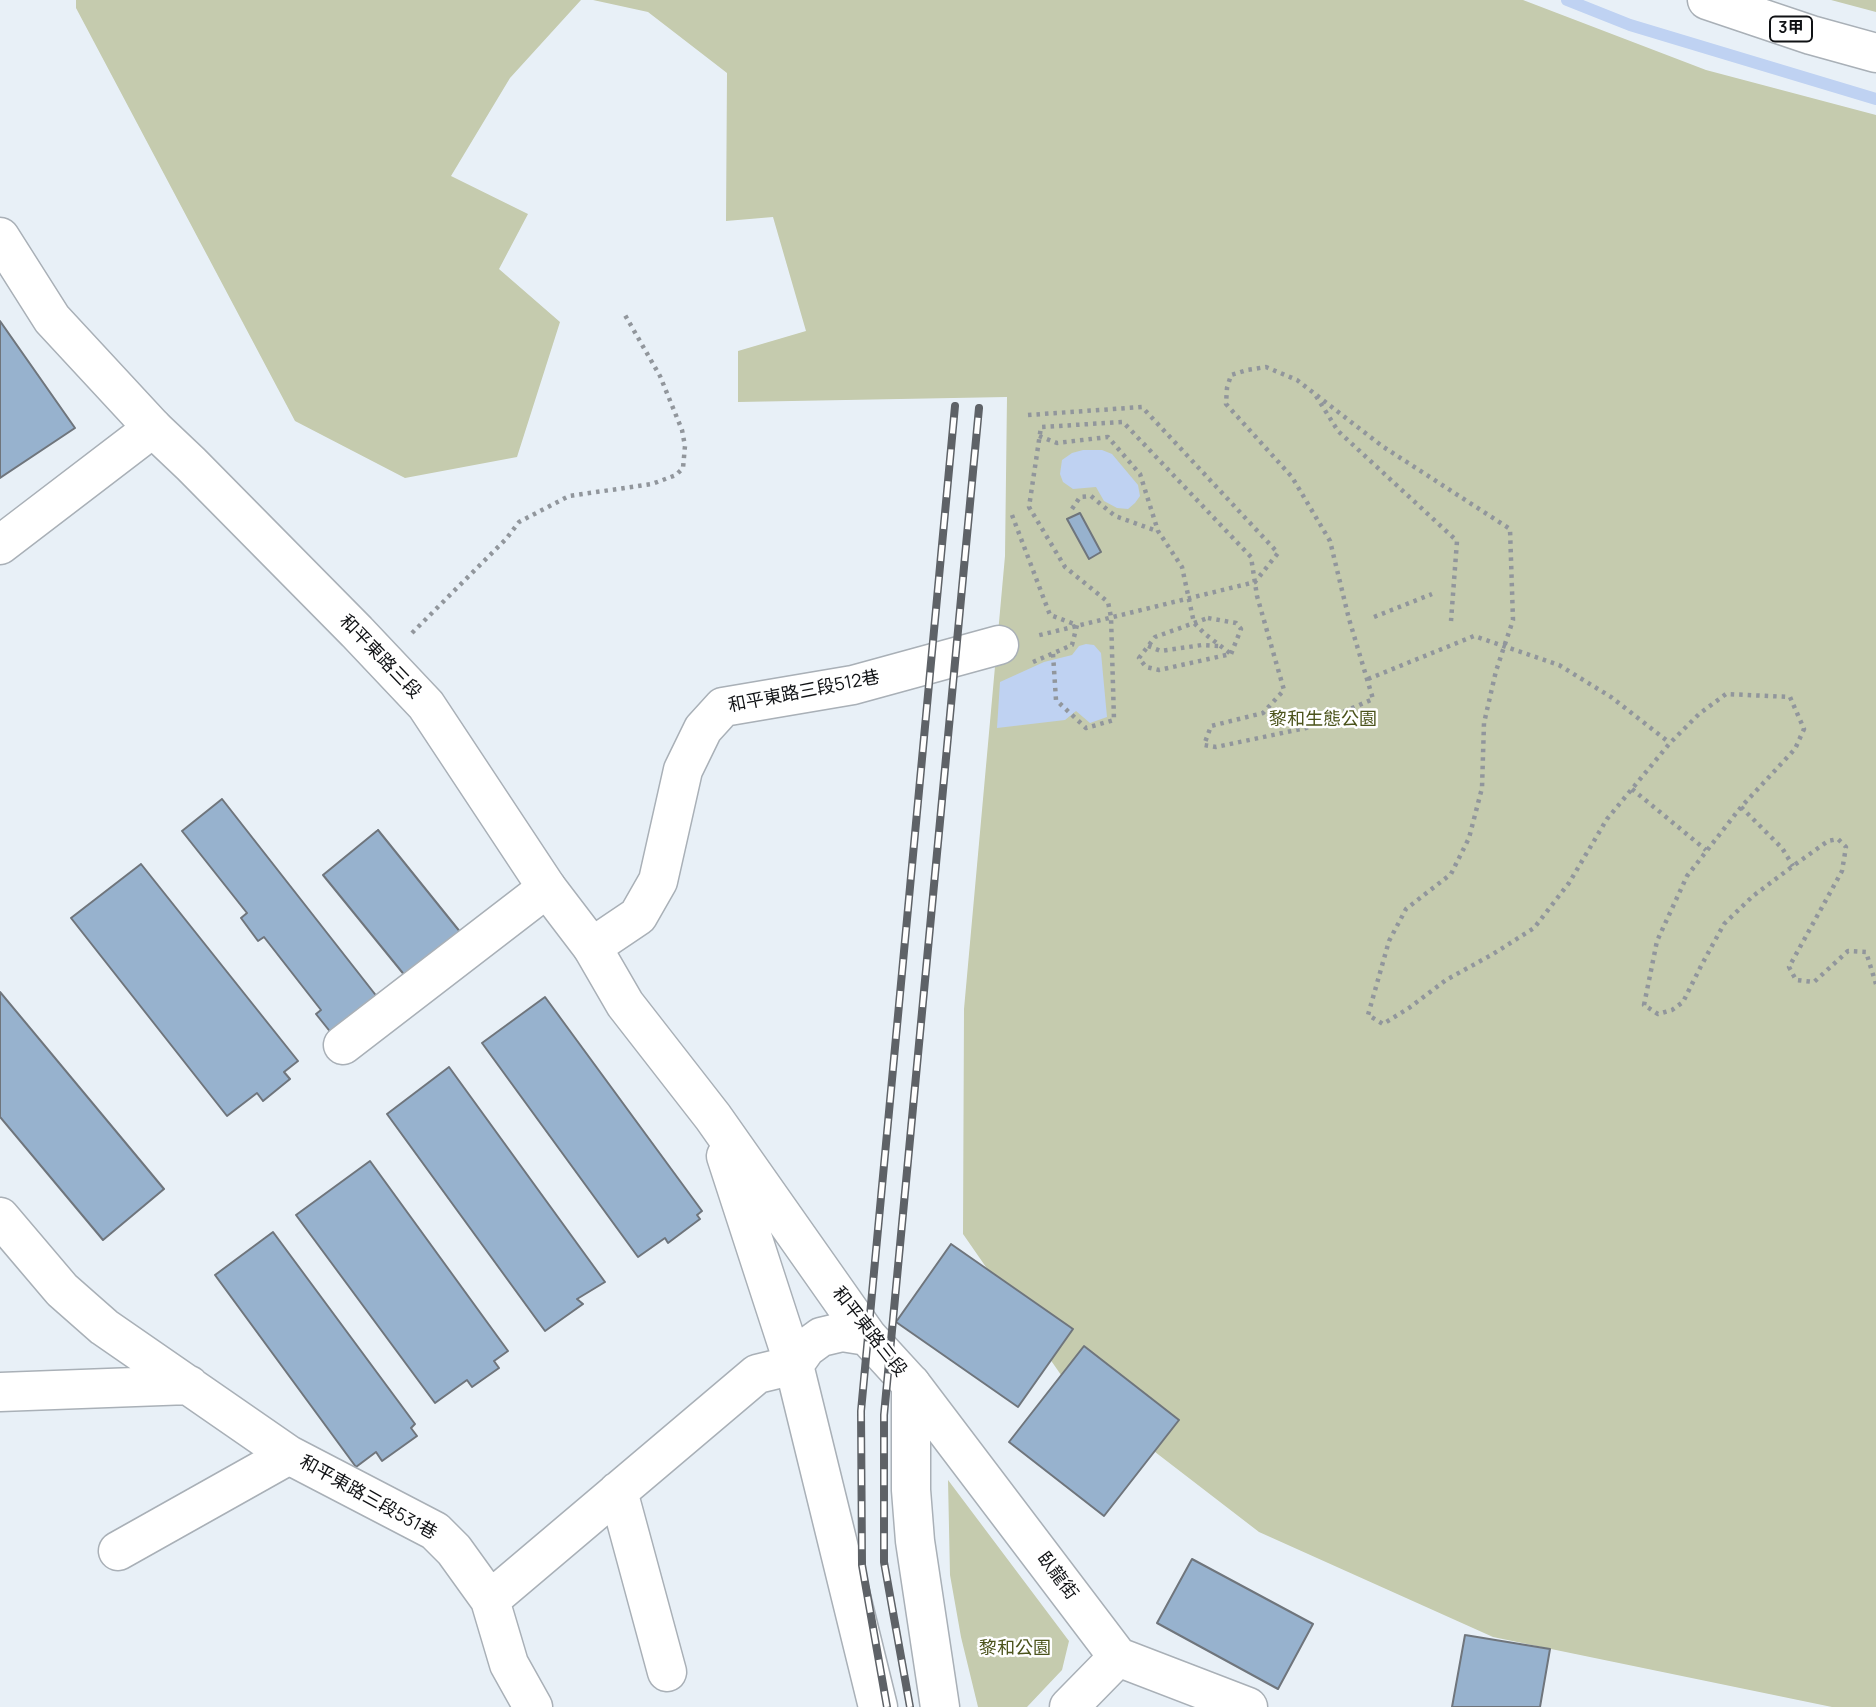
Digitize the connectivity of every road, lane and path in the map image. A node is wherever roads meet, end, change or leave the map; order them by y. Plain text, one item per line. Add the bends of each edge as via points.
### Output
1 (1707, 0) edge
2 (1876, 52) edge
3 (0, 237) edge
4 (625, 315) dead end
5 (1314, 393) junction
6 (1028, 415) dead end
7 (153, 428) junction
8 (1038, 436) junction
9 (1072, 509) dead end
10 (1012, 514) dead end
11 (1158, 531) junction
12 (0, 545) edge
13 (1255, 582) junction
14 (1432, 594) dead end
15 (1190, 597) junction
16 (1111, 617) junction
17 (1374, 617) dead end
18 (1451, 621) dead end
19 (1194, 623) junction
20 (1077, 625) junction
21 (999, 645) joint
22 (1505, 645) junction
23 (1147, 646) junction
24 (1221, 646) junction
25 (1231, 654) junction
26 (385, 661) junction
27 (1368, 679) junction
28 (1670, 743) junction
29 (1632, 789) junction
30 (1741, 807) junction
31 (1706, 850) junction
32 (1793, 866) junction
33 (547, 888) junction
34 (592, 947) junction
35 (1876, 984) edge
36 (343, 1045) dead end
37 (713, 1117) junction
38 (0, 1217) edge
39 (867, 1336) junction
40 (794, 1364) junction
41 (911, 1384) junction
42 (189, 1385) junction
43 (0, 1392) edge
44 (289, 1455) junction
45 (618, 1491) junction
46 (118, 1551) dead end
47 (489, 1600) junction
48 (1118, 1657) junction
49 (667, 1672) dead end
50 (533, 1707) edge
51 (878, 1707) edge
52 (940, 1707) edge
53 (1069, 1707) edge
54 (1248, 1707) edge

1 - 2 main road, 3甲
3 - 7 main road, 和平東路三段 via 52,319
4 - 26 path via 660,376 682,430 683,468 652,484 569,496 519,522
5 - 18 path via 1338,431 1457,541
5 - 22 path via 1382,446 1510,529 1513,620
5 - 27 path via 1266,367 1231,375 1226,404 1292,477 1330,541
6 - 13 path via 1142,407 1278,553
7 - 12 main road
7 - 26 main road, 和平東路三段
8 - 11 path via 1057,443 1108,437 1140,474
8 - 13 path via 1041,427 1123,422 1251,557
8 - 16 path via 1029,507 1065,567 1108,602
9 - 11 path via 1080,497 1091,496 1115,516
10 - 20 path via 1050,615
11 - 15 path via 1182,567
13 - 15 path
13 - 27 path via 1284,690 1263,713 1211,726 1204,745 1216,747 1306,728 1373,699
14 - 17 path
15 - 16 path
15 - 19 path
16 - 20 path
16 - 20 path via 1114,720 1086,727 1056,700 1053,654 1072,645
19 - 23 path via 1155,637
19 - 24 path
19 - 25 path via 1208,618 1236,623 1241,629
20 - 21 path
21 - 34 main road, 和平東路三段512巷 via 853,685 723,707 703,729 682,771 658,881 638,916
22 - 27 path via 1474,636
22 - 28 path via 1559,665 1611,697
22 - 29 path via 1484,723 1482,788 1469,838 1451,874 1406,909 1389,941 1368,1015 1383,1024 1534,928
23 - 24 path via 1161,651
23 - 25 path via 1139,658 1146,667 1159,670
24 - 25 path
26 - 33 main road, 和平東路三段 via 426,705
28 - 29 path
28 - 30 path via 1726,694 1790,697 1804,729 1796,749
29 - 31 path
30 - 31 path
30 - 32 path via 1782,848
31 - 32 path via 1687,876 1657,941 1644,1005 1658,1014 1683,1002 1724,925
32 - 35 path via 1828,841 1838,839 1846,847 1842,871 1789,967 1792,974 1814,982 1848,951 1866,952
33 - 34 main road, 和平東路三段
33 - 36 main road
34 - 37 main road, 和平東路三段 via 625,1004
37 - 39 main road, 和平東路三段
37 - 40 main road, 和平東路三段
38 - 42 main road, 和平東路三段531巷 via 62,1290 104,1327
39 - 40 main road via 842,1332 821,1337
39 - 41 main road, 和平東路三段
40 - 45 main road via 757,1374
40 - 51 main road, 和平東路三段
41 - 48 main road, 臥龍街
41 - 52 main road, 和平東路三段 via 915,1541
42 - 43 main road
42 - 44 main road, 和平東路三段531巷
44 - 46 main road
44 - 47 main road, 和平東路三段531巷 via 435,1531
45 - 47 main road
45 - 49 main road
47 - 50 main road, 和平東路三段531巷 via 509,1664
48 - 53 main road
48 - 54 main road

